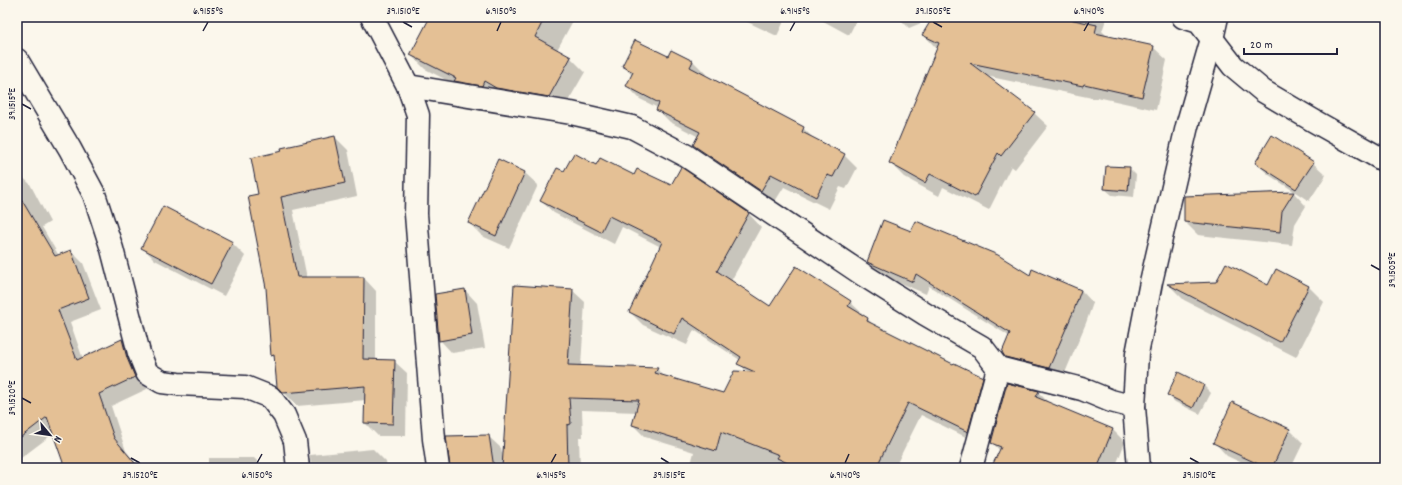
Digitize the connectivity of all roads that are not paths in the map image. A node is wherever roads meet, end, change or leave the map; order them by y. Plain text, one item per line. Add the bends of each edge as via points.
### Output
1 (372, 17) edge
2 (1184, 17) edge
3 (1217, 17) edge
4 (1212, 39) junction
5 (17, 60) edge
6 (408, 86) junction
7 (1385, 161) edge
8 (998, 368) junction
9 (1134, 407) junction
10 (298, 468) edge
11 (438, 468) edge
12 (971, 468) edge
13 (1139, 468) edge

1 - 6 street
2 - 4 street via 1199,22
3 - 4 street
4 - 7 street via 1233,66 1263,91
4 - 9 street via 1187,126 1151,282 1138,354
5 - 10 street via 94,194 147,373 162,382 245,387 270,397 284,415 295,441
6 - 8 street via 632,127 685,155 858,271 982,347
6 - 11 street via 418,116 416,214
8 - 9 street via 1082,389
8 - 12 street
9 - 13 street

